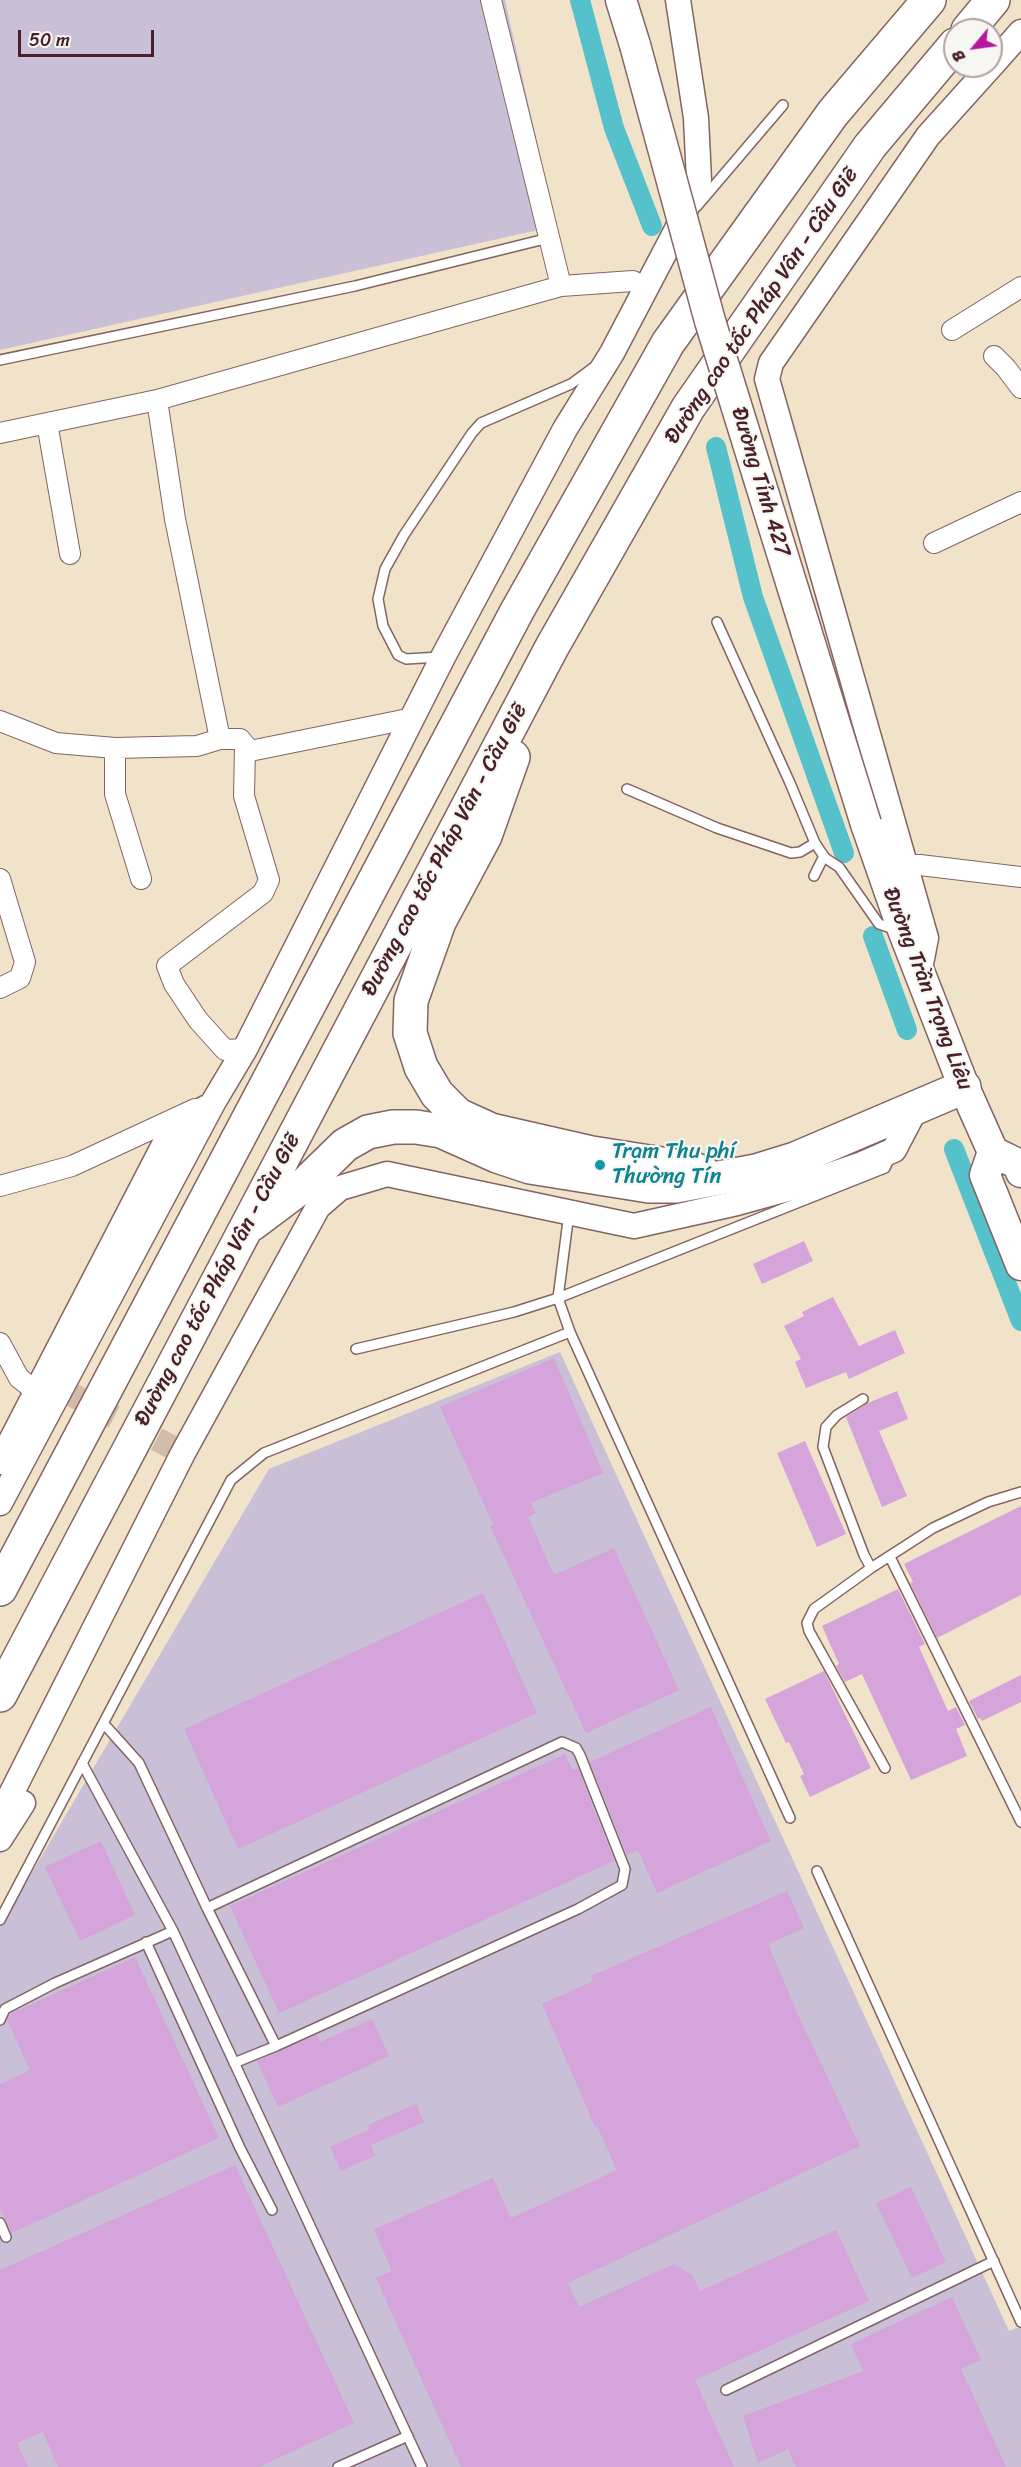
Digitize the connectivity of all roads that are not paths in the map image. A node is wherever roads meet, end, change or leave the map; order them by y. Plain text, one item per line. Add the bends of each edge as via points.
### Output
1 (491, 0) edge
2 (621, 0) edge
3 (678, 0) edge
4 (913, 0) edge
5 (929, 0) edge
6 (993, 0) edge
7 (978, 18) edge
8 (1021, 32) edge
9 (1003, 52) edge
10 (943, 59) edge
11 (980, 78) edge
12 (783, 105) dead end
13 (833, 113) junction
14 (676, 231) junction
15 (549, 238) junction
16 (561, 286) junction
17 (1021, 288) edge
18 (645, 289) junction
19 (952, 330) dead end
20 (612, 353) junction
21 (994, 356) dead end
22 (0, 360) edge
23 (1021, 388) edge
24 (157, 400) junction
25 (47, 423) junction
26 (0, 433) edge
27 (1021, 502) edge
28 (934, 543) dead end
29 (70, 554) dead end
30 (717, 622) dead end
31 (552, 647) junction
32 (443, 657) junction
33 (413, 718) junction
34 (0, 721) edge
35 (220, 739) junction
36 (245, 747) junction
37 (115, 748) junction
38 (627, 789) dead end
39 (866, 824) joint
40 (815, 843) junction
41 (825, 857) junction
42 (906, 871) junction
43 (814, 876) dead end
44 (1021, 877) edge
45 (0, 879) edge
46 (141, 879) dead end
47 (903, 930) junction
48 (919, 974) junction
49 (0, 988) edge
50 (245, 1049) junction
51 (964, 1087) junction
52 (214, 1101) junction
53 (917, 1106) junction
54 (894, 1150) junction
55 (1013, 1163) edge
56 (387, 1174) junction
57 (714, 1178) junction
58 (0, 1186) edge
59 (569, 1213) junction
60 (246, 1228) junction
61 (1021, 1264) edge
62 (558, 1299) junction
63 (570, 1332) junction
64 (0, 1343) edge
65 (356, 1349) dead end
66 (37, 1392) junction
67 (863, 1399) dead end
68 (0, 1462) edge
69 (1021, 1492) edge
70 (0, 1503) edge
71 (890, 1557) junction
72 (871, 1568) junction
73 (0, 1589) edge
74 (0, 1695) edge
75 (105, 1724) junction
76 (82, 1763) junction
77 (885, 1768) dead end
78 (0, 1816) edge
79 (790, 1818) dead end
80 (1021, 1822) edge
81 (0, 1839) edge
82 (817, 1871) dead end
83 (207, 1908) junction
84 (0, 1920) edge
85 (173, 1930) junction
86 (146, 1942) junction
87 (0, 2020) edge
88 (276, 2046) junction
89 (234, 2063) junction
90 (272, 2210) dead end
91 (0, 2223) edge
92 (6, 2237) dead end
93 (994, 2261) junction
94 (1021, 2322) edge
95 (726, 2390) dead end
96 (408, 2436) junction
97 (338, 2467) edge
98 (422, 2467) edge

1 - 15 street
2 - 39 main road, Đường Tỉnh 427, bridge via 710,321
3 - 14 street via 696,118 699,180
4 - 13 highway
5 - 13 highway
6 - 7 highway
8 - 9 street
10 - 31 highway, Đường cao tốc Pháp Vân - Cầu Giẽ via 870,146 688,408
11 - 42 street via 928,136 771,363 767,379
12 - 14 lane
13 - 73 highway via 668,343 517,611
14 - 18 street
15 - 16 street
15 - 22 lane via 355,286
16 - 18 street via 633,281
16 - 24 street
17 - 19 street
18 - 20 street
20 - 32 street via 565,429
20 - 32 lane via 571,384 481,423 385,569 378,599 382,626 398,655 406,659
21 - 23 street
24 - 25 street
24 - 35 street via 175,519
25 - 26 street
25 - 29 street
27 - 28 street
30 - 40 lane
31 - 57 highway via 484,836 439,922 422,966 411,1001 410,1032 421,1067 437,1094 458,1115 491,1130 694,1169
31 - 60 highway, Đường cao tốc Pháp Vân - Cầu Giẽ
32 - 33 street
33 - 36 street via 250,751
33 - 50 street
34 - 37 street via 56,743
35 - 36 street via 240,739
35 - 37 street via 196,746
36 - 50 street via 244,796 269,880 262,893 167,966 198,1020 225,1050
37 - 46 street via 115,794
38 - 40 lane via 717,828 791,853
39 - 47 main road, Đường Trần Trọng Liêu
40 - 41 lane
41 - 43 lane
41 - 47 lane via 839,867 879,924 890,930
42 - 44 street via 920,865
42 - 48 street via 926,938
45 - 49 street via 25,962 20,978
47 - 48 main road, Đường Trần Trọng Liêu
48 - 51 main road, Đường Trần Trọng Liêu
50 - 52 street
51 - 53 highway
51 - 55 main road, Đường Trần Trọng Liêu
52 - 58 street via 72,1166
52 - 66 street via 167,1140
52 - 70 street
53 - 54 street
53 - 57 highway via 795,1159
54 - 59 street via 795,1187 634,1226
54 - 62 lane via 885,1168
55 - 61 main road, Đường Trần Trọng Liêu via 985,1175
56 - 59 street
56 - 78 street via 340,1188 318,1207 183,1453
56 - 81 street via 344,1198 296,1275 100,1644 16,1816
57 - 60 highway via 676,1186 649,1186 530,1167 441,1131 393,1127 368,1132 345,1145 304,1185
59 - 62 lane
60 - 74 highway, Đường cao tốc Pháp Vân - Cầu Giẽ
62 - 63 lane
62 - 65 lane
63 - 75 lane via 264,1453 231,1480
63 - 79 lane
64 - 66 street via 19,1378
66 - 68 street
67 - 72 lane via 826,1427 823,1448
69 - 71 lane via 988,1502 933,1528
71 - 72 lane
71 - 80 lane
72 - 77 lane via 813,1609 807,1623
75 - 76 lane
75 - 83 lane via 139,1763
76 - 84 lane
76 - 85 lane
82 - 93 lane
83 - 88 lane
83 - 88 lane via 562,1742 576,1748 580,1755 625,1869 622,1885 578,1909
85 - 86 lane
85 - 89 lane
86 - 87 lane via 5,2009
86 - 90 lane
88 - 89 lane
89 - 96 lane
91 - 92 lane
93 - 94 lane
93 - 95 lane
96 - 97 lane
96 - 98 lane

